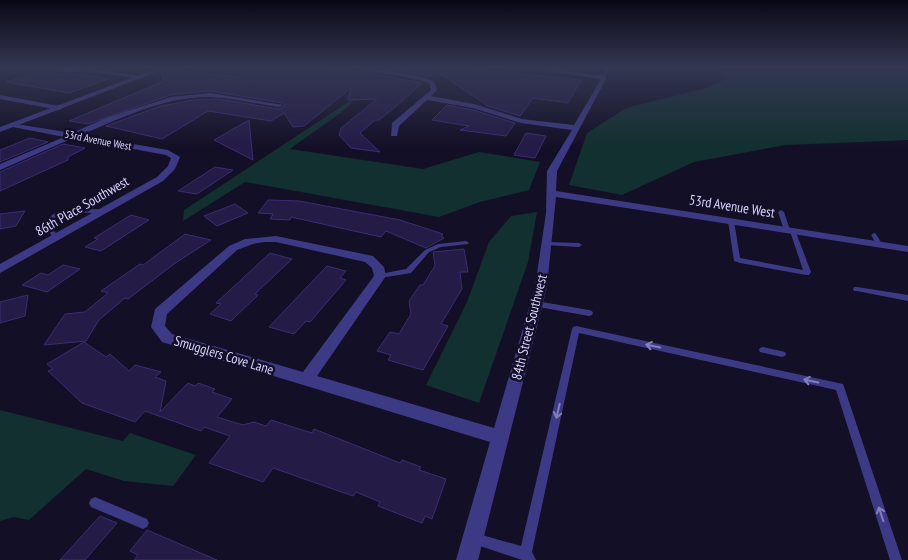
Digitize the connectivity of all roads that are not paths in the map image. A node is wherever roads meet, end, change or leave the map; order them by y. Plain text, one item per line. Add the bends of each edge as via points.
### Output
1 (96, 94) edge
2 (431, 94) edge
3 (596, 94) edge
4 (0, 97) edge
5 (428, 98) junction
6 (279, 105) dead end
7 (59, 108) junction
8 (13, 125) junction
9 (577, 128) junction
10 (0, 130) edge
11 (394, 134) dead end
12 (73, 136) junction
13 (175, 163) joint
14 (0, 167) edge
15 (550, 193) junction
16 (104, 211) junction
17 (781, 212) dead end
18 (731, 221) junction
19 (790, 230) junction
20 (56, 238) junction
21 (466, 243) dead end
22 (547, 244) junction
23 (579, 245) dead end
24 (908, 249) edge
25 (0, 269) edge
26 (380, 276) junction
27 (857, 289) dead end
28 (908, 298) edge
29 (536, 304) junction
30 (589, 313) dead end
31 (763, 350) dead end
32 (782, 354) dead end
33 (306, 380) junction
34 (500, 437) junction
35 (96, 504) dead end
36 (143, 522) dead end
37 (472, 538) junction
38 (528, 557) edge
39 (466, 560) edge
40 (896, 560) edge

1 - 7 street
2 - 5 street
3 - 9 street, 84th Street Southwest
4 - 7 street, 53rd Avenue West
5 - 9 street via 474,106 520,121
5 - 11 street via 395,125
6 - 12 street via 210,95 173,98
7 - 8 street
8 - 10 street
8 - 12 street, 53rd Avenue West
9 - 15 street, 84th Street Southwest via 552,171
12 - 13 street, 53rd Avenue West via 168,154 176,157
12 - 14 street
13 - 16 street, 86th Place Southwest via 160,179
15 - 18 street, 53rd Avenue West
15 - 22 street, 84th Street Southwest
16 - 20 street, 86th Place Southwest
16 - 20 lane via 54,216 46,223
17 - 19 lane
18 - 19 street, 53rd Avenue West
18 - 19 lane via 737,259 806,273
19 - 24 street, 53rd Avenue West via 877,239
20 - 25 street, 86th Place Southwest
21 - 26 lane via 440,245 427,251 408,271
22 - 23 lane
22 - 29 street, 84th Street Southwest
26 - 33 street
26 - 33 street, Smugglers Cove Lane via 378,267 369,259 264,238 233,248 160,312 158,327 167,338
27 - 28 lane
29 - 30 lane
29 - 34 street, 84th Street Southwest
31 - 32 lane
33 - 34 street, Smugglers Cove Lane
34 - 37 street, 84th Street Southwest
35 - 36 lane
37 - 38 lane
37 - 39 street, 84th Street Southwest
40 -> 38 lane via 840,387 576,329

